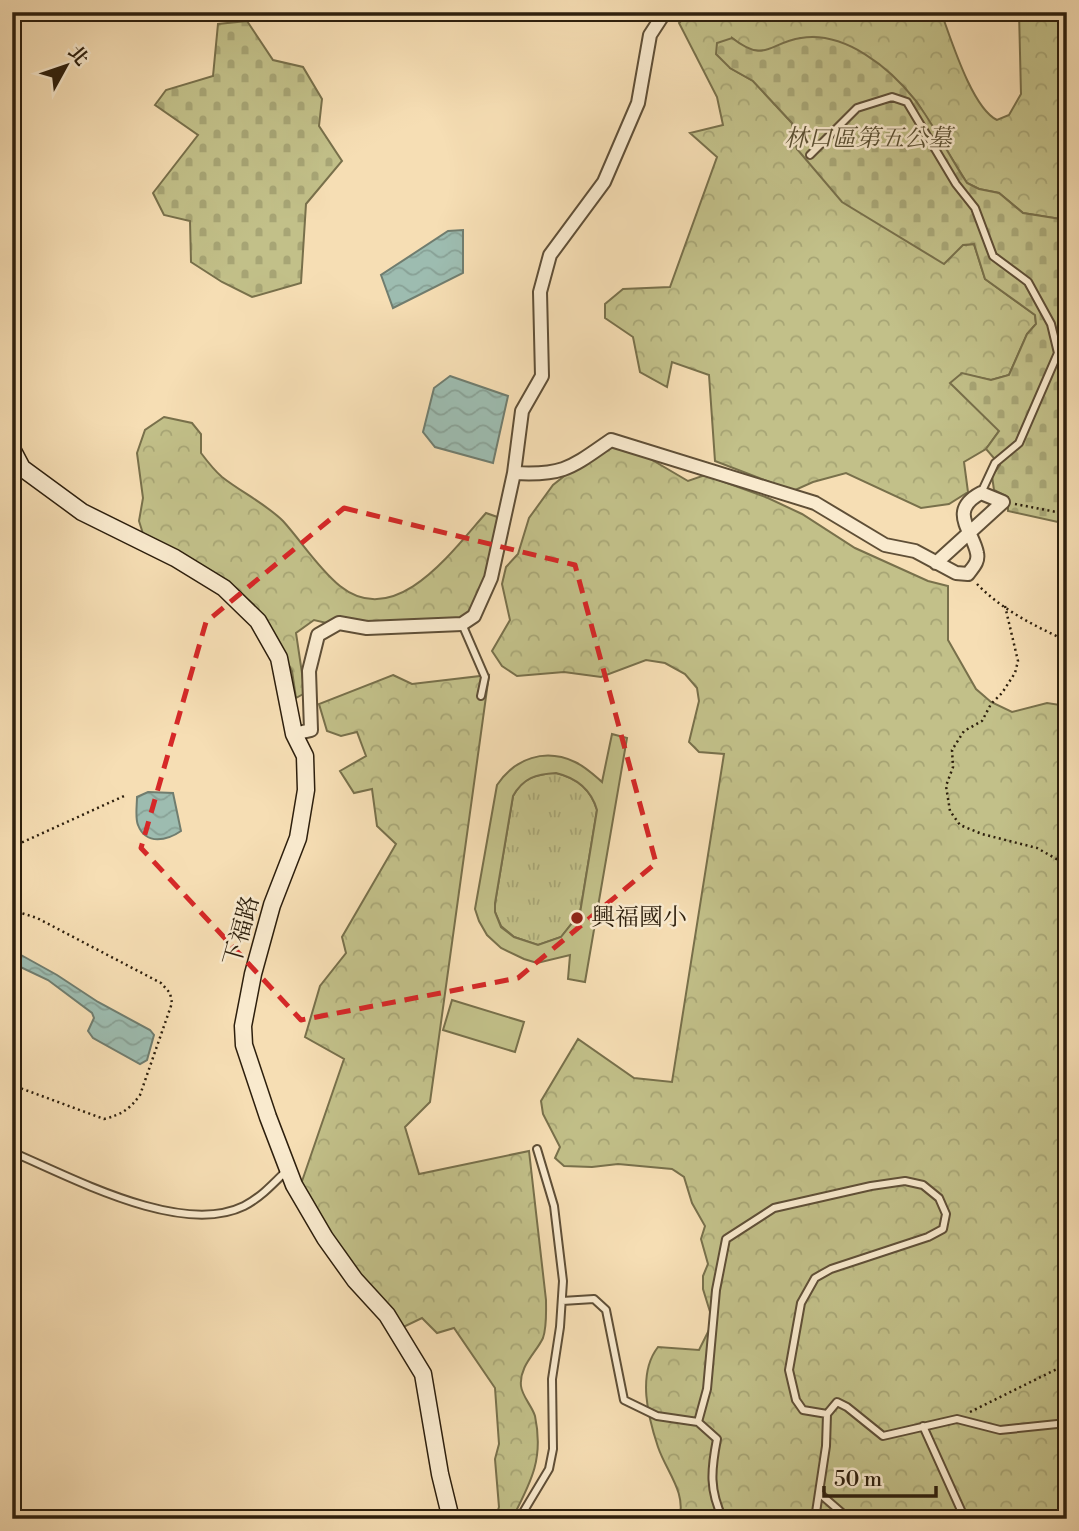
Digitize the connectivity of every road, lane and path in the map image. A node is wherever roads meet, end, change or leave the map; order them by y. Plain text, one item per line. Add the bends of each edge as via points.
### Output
1 (666, 12) edge
2 (810, 155) dead end
3 (12, 449) edge
4 (514, 473) junction
5 (981, 493) junction
6 (1003, 502) junction
7 (1067, 514) edge
8 (969, 536) junction
9 (936, 563) junction
10 (968, 574) junction
11 (1005, 607) junction
12 (462, 624) junction
13 (1067, 641) edge
14 (481, 696) dead end
15 (294, 734) junction
16 (124, 796) dead end
17 (12, 847) edge
18 (1067, 865) edge
19 (12, 910) edge
20 (12, 1084) edge
21 (537, 1149) dead end
22 (12, 1152) edge
23 (287, 1170) junction
24 (562, 1301) junction
25 (1067, 1364) edge
26 (827, 1414) junction
27 (957, 1419) junction
28 (698, 1422) junction
29 (1067, 1423) edge
30 (923, 1426) junction
31 (819, 1493) junction
32 (451, 1519) edge
33 (519, 1519) edge
34 (723, 1519) edge
35 (815, 1519) edge
36 (849, 1519) edge
37 (965, 1519) edge

1 - 4 street via 649,35 638,103 604,182 550,255 540,292 542,376 522,411
2 - 5 lane via 857,108 892,97 907,102 975,208 993,256 1028,282 1051,324 1058,353 1019,443 995,463
3 - 15 main road, 下福路 via 22,468 82,512 224,588 258,621 279,657
4 - 9 street via 542,475 572,468 611,440 815,503 885,545 915,551
4 - 12 street via 491,578 474,616
5 - 6 street
5 - 8 street via 965,508
6 - 7 path
6 - 8 street
8 - 9 street
8 - 10 street via 977,554
9 - 10 street
10 - 11 path
11 - 13 path
11 - 18 path via 1018,662 982,720 964,731 952,750 953,766 946,786 950,811 960,825 1037,848
12 - 14 lane via 485,677
12 - 15 street via 367,628 339,623 318,635 309,671 311,730
15 - 23 main road, 下福路 via 305,756 304,813 263,934 243,1026 253,1075
16 - 17 path
19 - 20 path via 37,918 161,984 172,1003 140,1095 120,1115 104,1119
21 - 24 lane via 554,1206
22 - 23 lane via 109,1194 191,1216 244,1206
23 - 32 main road, 下福路 via 325,1238 387,1315 424,1374
24 - 28 lane via 594,1299 606,1310 624,1400 657,1416
24 - 33 lane via 552,1379 553,1449 549,1469
25 - 27 path
26 - 28 lane via 803,1410 796,1400 789,1370 801,1303 815,1278 831,1269 943,1229 946,1214 939,1198 923,1185 905,1181 871,1186 775,1208 726,1239 716,1290 707,1389
26 - 30 lane via 836,1402 883,1436
26 - 31 lane
27 - 29 lane via 1000,1430
27 - 30 lane
28 - 34 lane via 717,1439 711,1472 715,1503
30 - 37 lane
31 - 35 lane
31 - 36 lane

